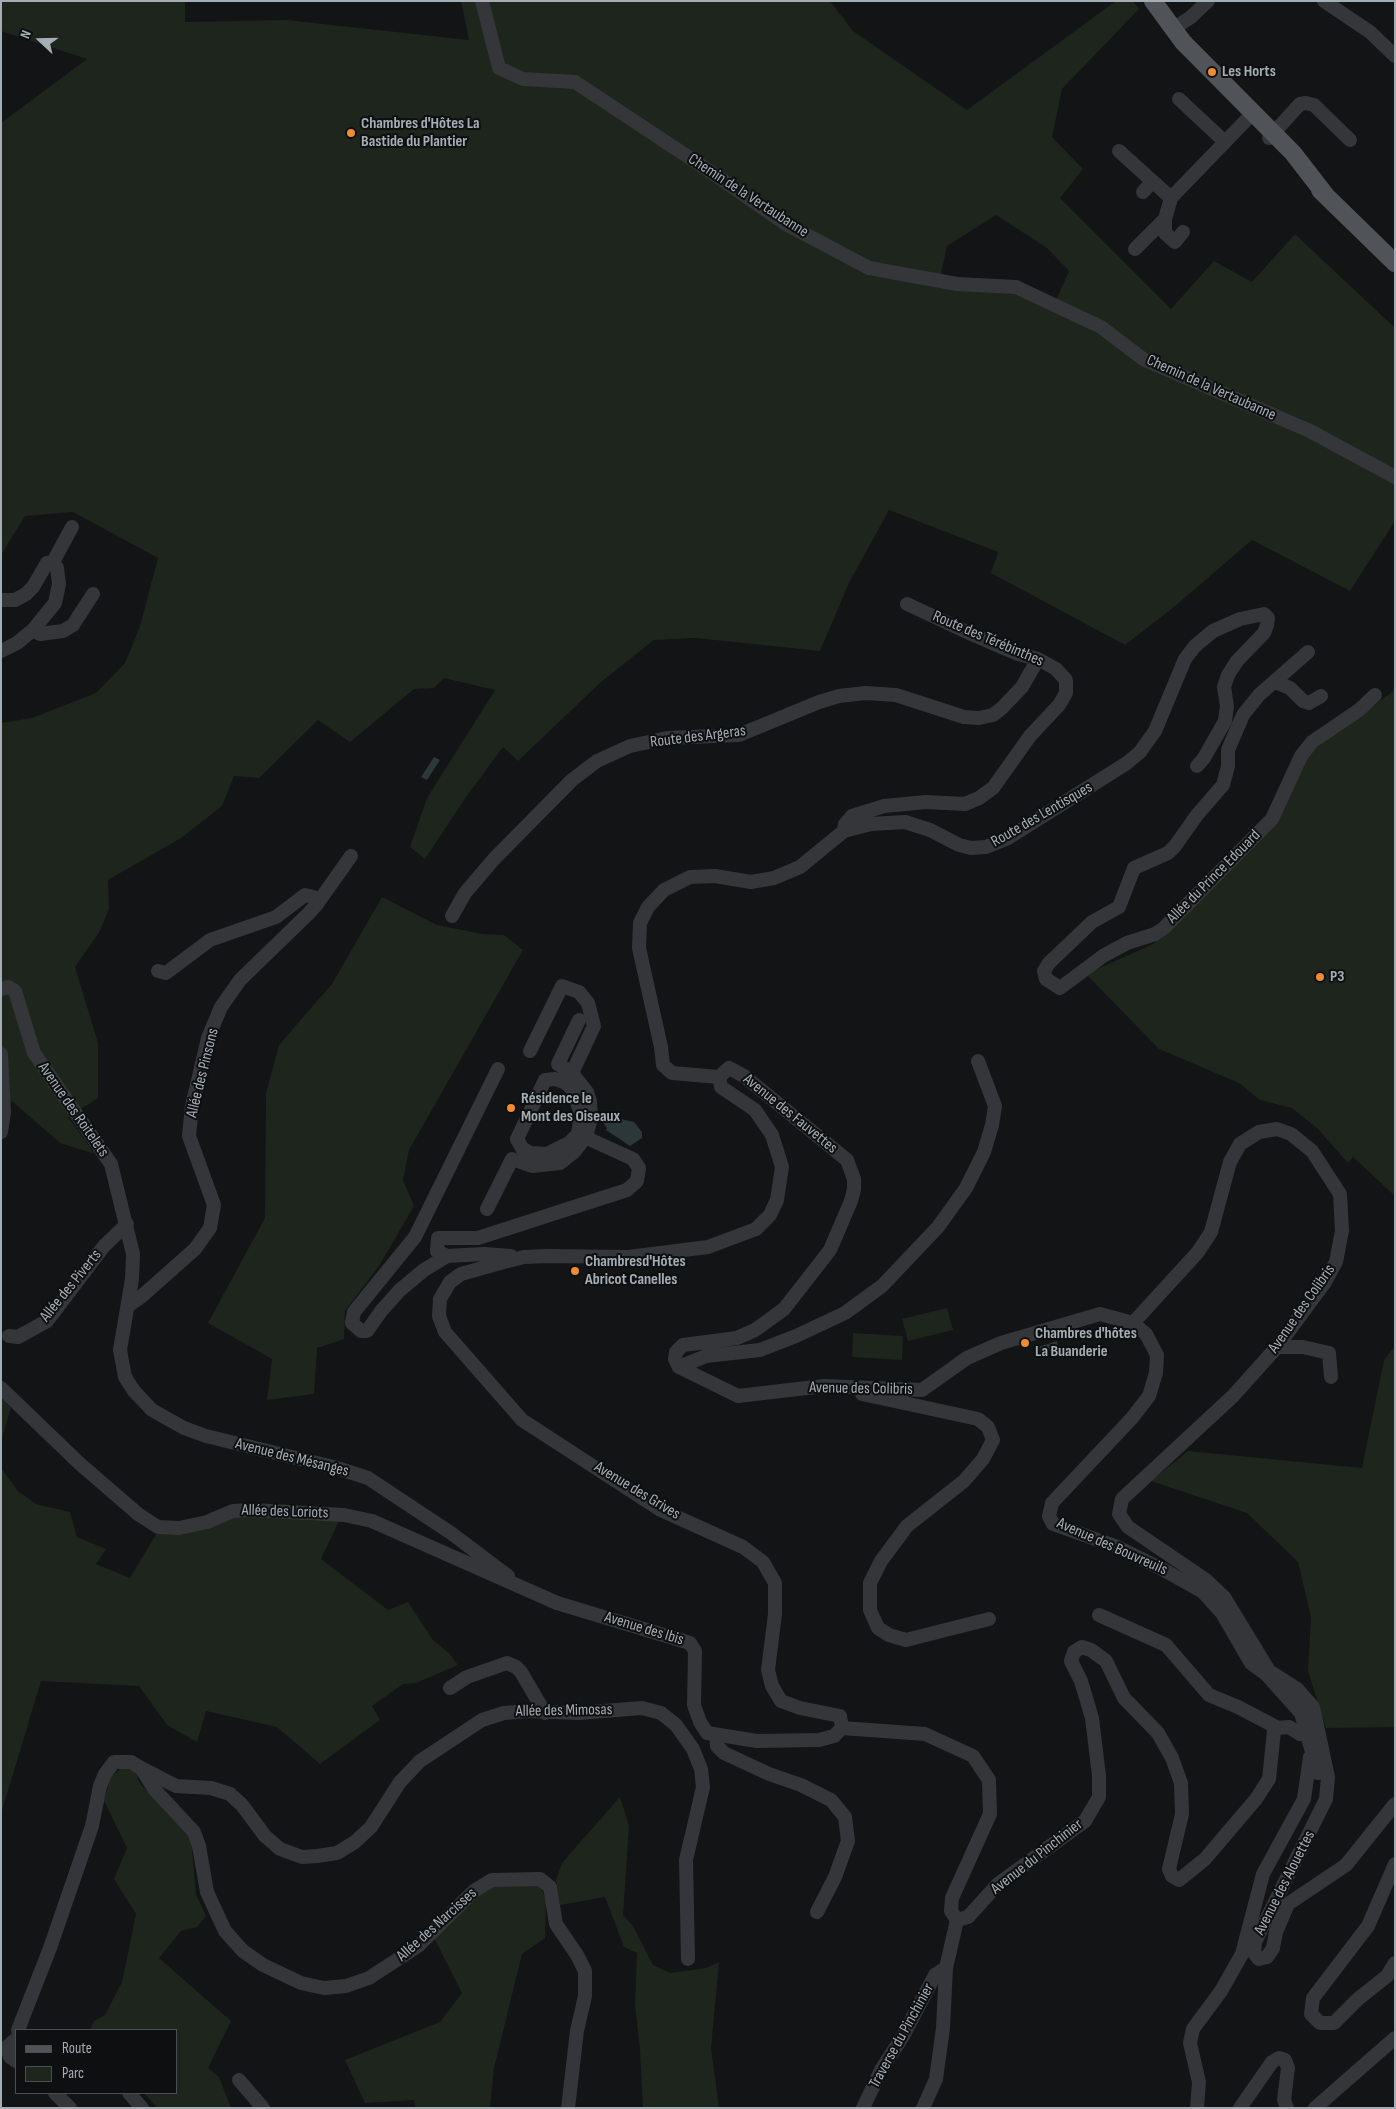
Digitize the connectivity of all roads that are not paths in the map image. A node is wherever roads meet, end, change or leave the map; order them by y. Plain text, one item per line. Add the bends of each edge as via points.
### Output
1 (482, 1) edge
2 (1153, 1) edge
3 (1208, 1) edge
4 (1324, 1) edge
5 (1172, 29) junction
6 (1395, 56) edge
7 (1179, 99) dead end
8 (1255, 117) junction
9 (1271, 136) junction
10 (1350, 140) dead end
11 (1225, 142) junction
12 (1119, 151) dead end
13 (1171, 198) junction
14 (1165, 219) junction
15 (1184, 232) dead end
16 (1135, 249) dead end
17 (1395, 263) edge
18 (1395, 477) edge
19 (72, 527) dead end
20 (53, 562) junction
21 (93, 594) dead end
22 (1, 600) edge
23 (907, 604) dead end
24 (33, 630) junction
25 (1, 651) edge
26 (1308, 652) dead end
27 (1038, 659) junction
28 (1275, 682) junction
29 (1375, 695) dead end
30 (1321, 696) dead end
31 (1215, 740) junction
32 (1228, 750) junction
33 (1197, 766) dead end
34 (844, 831) junction
35 (351, 856) dead end
36 (317, 904) junction
37 (452, 916) dead end
38 (158, 971) dead end
39 (1, 989) edge
40 (579, 1020) dead end
41 (530, 1051) dead end
42 (1, 1054) edge
43 (978, 1061) dead end
44 (498, 1069) dead end
45 (572, 1073) junction
46 (719, 1077) junction
47 (1, 1132) edge
48 (582, 1136) junction
49 (487, 1209) dead end
50 (127, 1224) junction
51 (447, 1256) junction
52 (524, 1257) junction
53 (504, 1262) joint
54 (128, 1306) junction
55 (1132, 1323) junction
56 (9, 1336) dead end
57 (1277, 1347) junction
58 (679, 1368) junction
59 (1331, 1377) dead end
60 (824, 1386) junction
61 (1, 1388) edge
62 (520, 1586) junction
63 (1099, 1615) dead end
64 (989, 1619) dead end
65 (1268, 1672) junction
66 (450, 1688) dead end
67 (545, 1713) junction
68 (842, 1728) junction
69 (1278, 1728) junction
70 (716, 1735) junction
71 (1309, 1735) junction
72 (1318, 1746) junction
73 (141, 1768) junction
74 (1395, 1804) edge
75 (1315, 1822) joint
76 (1395, 1864) edge
77 (817, 1912) dead end
78 (957, 1920) junction
79 (688, 1959) dead end
80 (1395, 1963) edge
81 (946, 1968) junction
82 (19, 2029) edge
83 (15, 2037) edge
84 (1395, 2038) edge
85 (15, 2060) edge
86 (239, 2080) dead end
87 (56, 2094) edge
88 (130, 2094) edge
89 (70, 2108) edge
90 (142, 2108) edge
91 (263, 2108) edge
92 (568, 2108) edge
93 (863, 2108) edge
94 (923, 2108) edge
95 (1197, 2108) edge
96 (1240, 2108) edge
97 (1288, 2108) edge
98 (1315, 2108) edge

1 - 18 street, Chemin de la Vertaubanne via 499,68 523,79 575,82 786,224 870,268 957,284 1016,286 1101,327 1143,359 1310,430
2 - 5 main road
3 - 5 street
4 - 6 street via 1370,32
5 - 8 main road
7 - 11 street
8 - 9 main road
8 - 11 street
9 - 10 street via 1300,104 1306,102
9 - 17 main road via 1306,168 1327,197
11 - 13 street
12 - 13 street via 1147,187
13 - 14 street
14 - 15 street via 1166,233 1172,241 1175,242
14 - 16 street
19 - 20 street
20 - 22 street via 47,564 26,594 15,600
20 - 24 street via 59,575 58,593 55,603
21 - 24 street via 73,625 63,631 40,634
23 - 27 street, Route des Térébinthes via 984,640
24 - 25 street
26 - 28 street
27 - 34 street, Route des Térébinthes via 1056,669 1066,680 1066,693 993,788 965,804 926,802 884,806 852,816
27 - 37 street, Route des Argeras via 1022,687 1002,708 993,715 979,718 964,717 896,695 866,693 819,702 739,735 667,738 630,746 597,761 572,780 494,858 465,893
28 - 30 street via 1290,688 1303,701 1309,702
28 - 32 street via 1243,715
29 - 32 street, Allée du Prince Edouard via 1312,742 1301,756 1272,819 1164,928 1103,956 1060,988 1046,979 1044,971 1049,963 1092,922 1119,907 1134,868 1168,853 1174,846 1223,784
31 - 32 street
31 - 33 street
31 - 34 street, Route des Lentisques via 1225,721 1224,687 1228,675 1236,660 1264,633 1268,618 1264,614 1240,619 1214,631 1195,646 1185,659 1155,731 1134,758 1008,838 986,847 971,848 905,822 871,824
34 - 46 street, Route des Lentisques via 800,867 774,878 751,882 715,876 690,877 664,890 648,907 640,923 639,948 663,1065 672,1073
35 - 36 street, Allée des Pinsons
36 - 38 street via 314,897 305,896 276,917 210,940 166,973
36 - 54 street, Allée des Pinsons via 240,980 222,1007 208,1038 192,1106 189,1136 214,1204 210,1228 195,1249
39 - 50 street, Avenue des Roitelets via 8,987 16,991 34,1053 111,1164
40 - 45 street via 558,1064
41 - 45 street via 562,986 578,992 588,1003 594,1026
42 - 47 street via 4,1113
43 - 58 street via 995,1106 984,1152 966,1188 938,1227 882,1286 845,1312 796,1336 760,1350 706,1356
44 - 51 street via 415,1237 354,1312 352,1323 361,1331 367,1331 400,1290
45 - 48 street via 590,1100 591,1118
46 - 52 street, Avenue des Fauvettes via 721,1087 755,1110 772,1135 782,1167 777,1200 770,1215 756,1229 708,1247 639,1256
46 - 58 street, Avenue des Fauvettes via 729,1068 744,1076 847,1160 854,1189 830,1250 784,1308 754,1330 736,1338 682,1345 675,1359
48 - 48 street via 581,1114 572,1089 556,1079 545,1080 517,1139 522,1148 547,1154
48 - 49 street via 574,1152 560,1163 532,1166 512,1159
48 - 51 street via 633,1159 639,1168 637,1181 627,1190 478,1238 438,1238 437,1251
50 - 54 street, Avenue des Roitelets via 133,1254
50 - 56 street, Allée des Piverts via 104,1246 47,1321 18,1337
51 - 52 street
52 - 53 street, Avenue des Fauvettes
53 - 68 street, Avenue des Grives via 461,1274 450,1282 440,1299 439,1316 445,1332 522,1420 658,1509 743,1547 763,1562 775,1583 768,1670 772,1686 781,1701 840,1716
54 - 62 street, Avenue des Mésanges via 120,1350 125,1377 152,1410 206,1436 368,1478 459,1539
55 - 57 street, Avenue des Colibris via 1198,1252 1211,1232 1230,1162 1240,1144 1259,1132 1277,1129 1290,1134 1312,1151 1340,1194 1342,1231 1336,1262 1325,1282
55 - 60 street, Avenue des Colibris via 1100,1314 1001,1342 967,1358 922,1390
55 - 65 street, Avenue des Bouvreuils via 1146,1334 1157,1355 1149,1396 1052,1503 1049,1516 1053,1524 1115,1546 1204,1592 1222,1613 1251,1663
57 - 59 street via 1303,1347 1329,1354
57 - 65 street, Avenue des Colibris via 1234,1396 1122,1499 1119,1514 1128,1527 1206,1580 1224,1597
58 - 60 street, Avenue des Colibris via 738,1396
60 - 64 street via 978,1419 988,1426 993,1440 983,1459 964,1481 907,1526 881,1561 870,1583 870,1610 878,1628 906,1640
61 - 62 street, Allée des Loriots via 79,1463 158,1527 179,1528 207,1522 233,1511 344,1515 372,1521
62 - 70 street, Avenue des Ibis via 557,1603 690,1643 695,1651 694,1705 708,1733
63 - 69 street via 1166,1645 1210,1695
65 - 71 street, Avenue des Bouvreuils via 1301,1712
65 - 72 street, Avenue des Colibris via 1297,1689 1313,1707
66 - 67 street via 467,1677 507,1663 521,1672
67 - 73 street, Allée des Mimosas via 504,1713 482,1720 420,1761 400,1782 371,1827 355,1842 337,1853 317,1856 302,1857 280,1849 230,1794 211,1788 176,1786
67 - 79 street, Allée des Mimosas via 642,1708 661,1713 676,1725 693,1749 702,1769 702,1787 686,1860
68 - 70 street via 834,1736 819,1740 756,1741
68 - 78 street via 925,1734 973,1756 989,1780 990,1814 952,1898 951,1911
69 - 71 street via 1289,1727
69 - 78 street, Avenue du Pinchinier via 1272,1736 1269,1779 1256,1800 1205,1859 1179,1880 1169,1869 1182,1814 1181,1783 1172,1758 1158,1733 1124,1698 1106,1661 1082,1647 1074,1652 1071,1661 1092,1718 1099,1797 1084,1821 998,1884 968,1917
70 - 77 street, Avenue des Ibis via 717,1746 724,1752 831,1800 845,1817 848,1841
71 - 72 street, Avenue des Bouvreuils
72 - 75 street, Avenue des Bouvreuils
72 - 95 street via 1304,1799 1263,1874 1242,1954 1222,1991 1193,2029 1190,2043 1199,2082
73 - 82 street via 131,1762 119,1761 114,1762 105,1774 92,1826
73 - 92 street, Allée des Narcisses via 155,1790 194,1832 207,1892 226,1931 244,1951 263,1965 301,1983 324,1988 346,1986 369,1978 418,1946 474,1891 492,1880 540,1879 550,1886 556,1924 585,1971 585,1996 577,2031
74 - 75 street, Avenue des Alouettes via 1346,1865 1288,1904 1273,1948 1267,1957 1259,1959 1254,1953 1255,1942
76 - 80 street via 1368,1926 1313,1998 1311,2014 1320,2023 1334,2022 1387,1976
78 - 81 street, Traverse du Pinchinier
81 - 93 street, Traverse du Pinchinier via 935,1975
81 - 94 street, Traverse du Pinchinier via 936,2079
83 - 85 street via 7,2047 10,2057
84 - 98 street
86 - 91 street
87 - 89 street
88 - 90 street
96 - 97 street via 1272,2062 1279,2058 1285,2060 1288,2068 1284,2100

